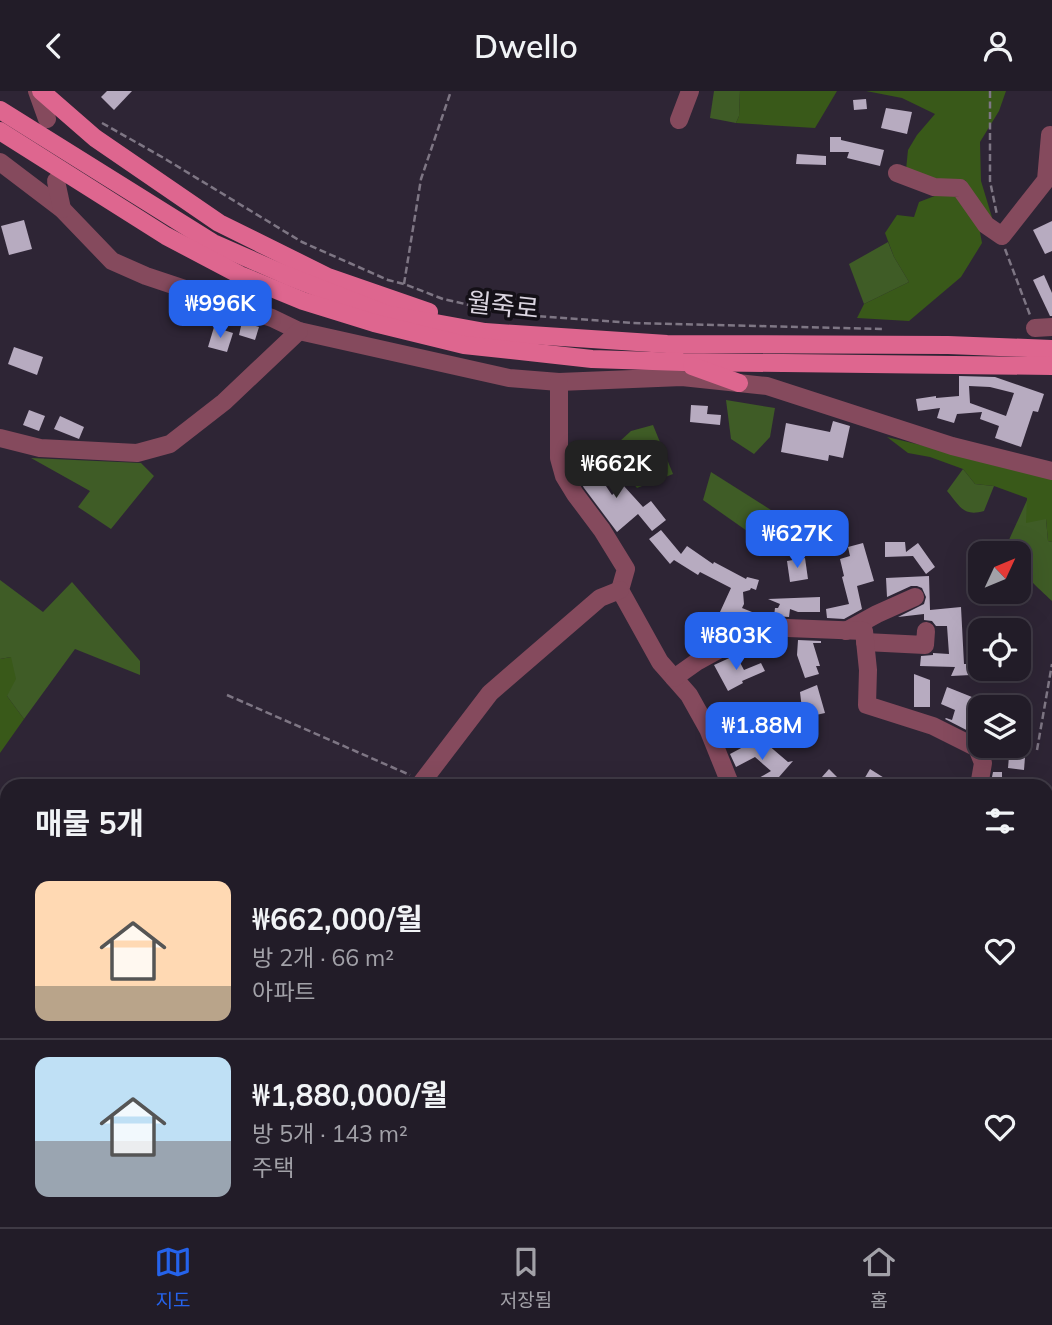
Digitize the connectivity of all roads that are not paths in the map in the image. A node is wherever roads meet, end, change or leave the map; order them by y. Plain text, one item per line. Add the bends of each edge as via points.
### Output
1 (39, 91) edge
2 (690, 91) edge
3 (0, 110) edge
4 (47, 120) dead end
5 (679, 120) dead end
6 (0, 131) edge
7 (1050, 135) edge
8 (0, 162) edge
9 (897, 173) dead end
10 (56, 181) dead end
11 (62, 209) junction
12 (299, 331) junction
13 (485, 332) junction
14 (1052, 349) edge
15 (682, 362) junction
16 (1052, 366) edge
17 (559, 382) junction
18 (739, 383) junction
19 (0, 438) edge
20 (1052, 471) edge
21 (620, 590) junction
22 (915, 597) dead end
23 (846, 631) junction
24 (926, 631) dead end
25 (865, 642) junction
26 (674, 678) junction
27 (424, 779) edge
28 (728, 779) edge
29 (981, 779) edge

1 - 4 street
1 - 13 main road via 95,138 219,223 328,277
2 - 5 street
3 - 13 main road, 월죽로 via 213,243 386,314
6 - 15 main road, 월죽로 via 166,236 240,275 303,301 464,345 592,359
7 - 9 street via 1046,180 1002,236 986,225 960,188 934,187
8 - 11 street
10 - 11 street
11 - 12 street via 112,261
12 - 17 street via 509,378
12 - 19 street via 170,444 137,453 40,448
13 - 14 main road, 월죽로 via 667,344
15 - 16 main road, 월죽로
15 - 18 main road
17 - 18 street via 682,377
17 - 21 street via 559,458 564,476 626,569
18 - 20 street via 767,386 952,446
21 - 26 street via 660,662
21 - 27 street via 600,598 490,693
22 - 23 street
23 - 25 street via 864,631
23 - 26 street via 760,627
24 - 25 street via 925,645
25 - 29 street via 867,705 933,726 976,748 984,764
26 - 28 street via 708,729

